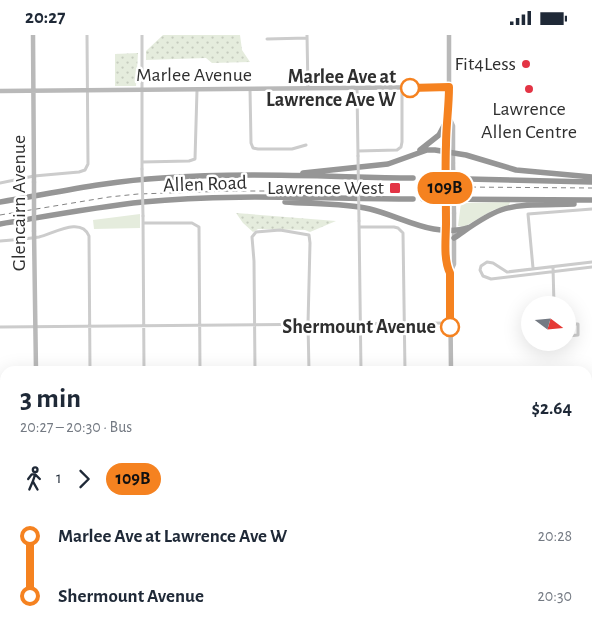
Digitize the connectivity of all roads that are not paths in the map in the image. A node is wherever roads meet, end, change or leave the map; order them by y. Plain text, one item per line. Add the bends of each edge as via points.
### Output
1 (33, 35) edge
2 (87, 35) edge
3 (142, 35) edge
4 (449, 35) edge
5 (307, 36) edge
6 (267, 39) dead end
7 (449, 87) junction
8 (402, 88) junction
9 (250, 89) junction
10 (308, 89) junction
11 (357, 89) junction
12 (34, 90) junction
13 (87, 90) junction
14 (142, 90) junction
15 (197, 90) junction
16 (0, 91) edge
17 (449, 116) junction
18 (306, 145) dead end
19 (446, 152) junction
20 (358, 153) junction
21 (454, 154) junction
22 (410, 155) junction
23 (142, 162) junction
24 (34, 176) junction
25 (277, 176) junction
26 (592, 177) edge
27 (413, 178) dead end
28 (425, 178) dead end
29 (592, 182) edge
30 (0, 183) edge
31 (238, 198) junction
32 (413, 199) dead end
33 (423, 199) dead end
34 (592, 201) edge
35 (0, 202) edge
36 (592, 209) edge
37 (143, 223) junction
38 (0, 224) edge
39 (359, 227) junction
40 (470, 227) junction
41 (454, 230) junction
42 (446, 231) junction
43 (34, 237) junction
44 (454, 238) junction
45 (0, 241) edge
46 (592, 263) edge
47 (553, 267) junction
48 (592, 267) edge
49 (533, 268) junction
50 (554, 272) junction
51 (450, 273) junction
52 (554, 296) edge
53 (361, 323) junction
54 (404, 323) junction
55 (450, 323) junction
56 (308, 324) junction
57 (576, 324) edge
58 (200, 325) junction
59 (254, 325) junction
60 (90, 326) junction
61 (144, 326) junction
62 (0, 327) edge
63 (35, 327) junction
64 (576, 335) edge
65 (36, 366) edge
66 (90, 366) edge
67 (144, 366) edge
68 (200, 366) edge
69 (255, 366) edge
70 (309, 366) edge
71 (361, 366) edge
72 (405, 366) edge
73 (451, 366) edge

1 - 12 street, Glencairn Avenue
2 - 13 street
3 - 14 street
4 - 7 street
5 - 6 street
5 - 10 street
7 - 8 street, Marlee Avenue
7 - 17 street
8 - 11 street, Marlee Avenue
8 - 20 street via 401,147
9 - 10 street, Marlee Avenue
9 - 15 street, Marlee Avenue
9 - 18 street via 253,148 292,149
10 - 11 street, Marlee Avenue
11 - 20 street
12 - 13 street, Marlee Avenue
12 - 16 street, Marlee Avenue
12 - 24 street, Glencairn Avenue
13 - 14 street, Marlee Avenue
13 - 24 street via 88,164 85,170
14 - 15 street, Marlee Avenue
14 - 23 street
15 - 23 street via 195,159
17 - 19 street
17 - 21 street via 453,126
17 - 22 highway via 440,135
19 - 21 highway
19 - 22 highway via 431,150
19 - 42 street, bridge
20 - 39 street, bridge
21 - 26 highway via 516,171
21 - 41 street, bridge
22 - 25 highway via 388,164
23 - 37 street, bridge
24 - 30 street
24 - 43 street, Glencairn Avenue, bridge
25 - 27 highway, Allen Road
25 - 35 highway, Allen Road via 160,178
28 - 29 highway
31 - 32 highway, Allen Road
31 - 38 highway, Allen Road via 144,202
31 - 42 highway via 368,209
33 - 34 highway
34 - 40 highway via 515,207 501,210
36 - 49 street via 528,215
37 - 58 street via 192,223 199,227
37 - 61 street
39 - 53 street
39 - 54 street via 394,227 403,233
40 - 41 highway
40 - 44 highway
41 - 42 highway
41 - 44 street
42 - 51 street
43 - 45 street
43 - 60 street via 70,228 86,231 89,236
43 - 63 street, Glencairn Avenue
44 - 51 street via 454,264
46 - 47 street
47 - 49 street
47 - 50 street
48 - 50 street
49 - 50 street via 507,272 487,262 481,265 480,270 484,277 491,279
50 - 52 street
51 - 55 street
53 - 54 street
53 - 56 street
53 - 71 street
54 - 55 street
54 - 72 street
55 - 73 street
56 - 59 street
56 - 59 street via 309,235 280,231 256,232 252,237
56 - 70 street
57 - 64 street
58 - 59 street
58 - 61 street
58 - 68 street
59 - 69 street
60 - 61 street
60 - 63 street
60 - 66 street
61 - 67 street
62 - 63 street
63 - 65 street, Glencairn Avenue

